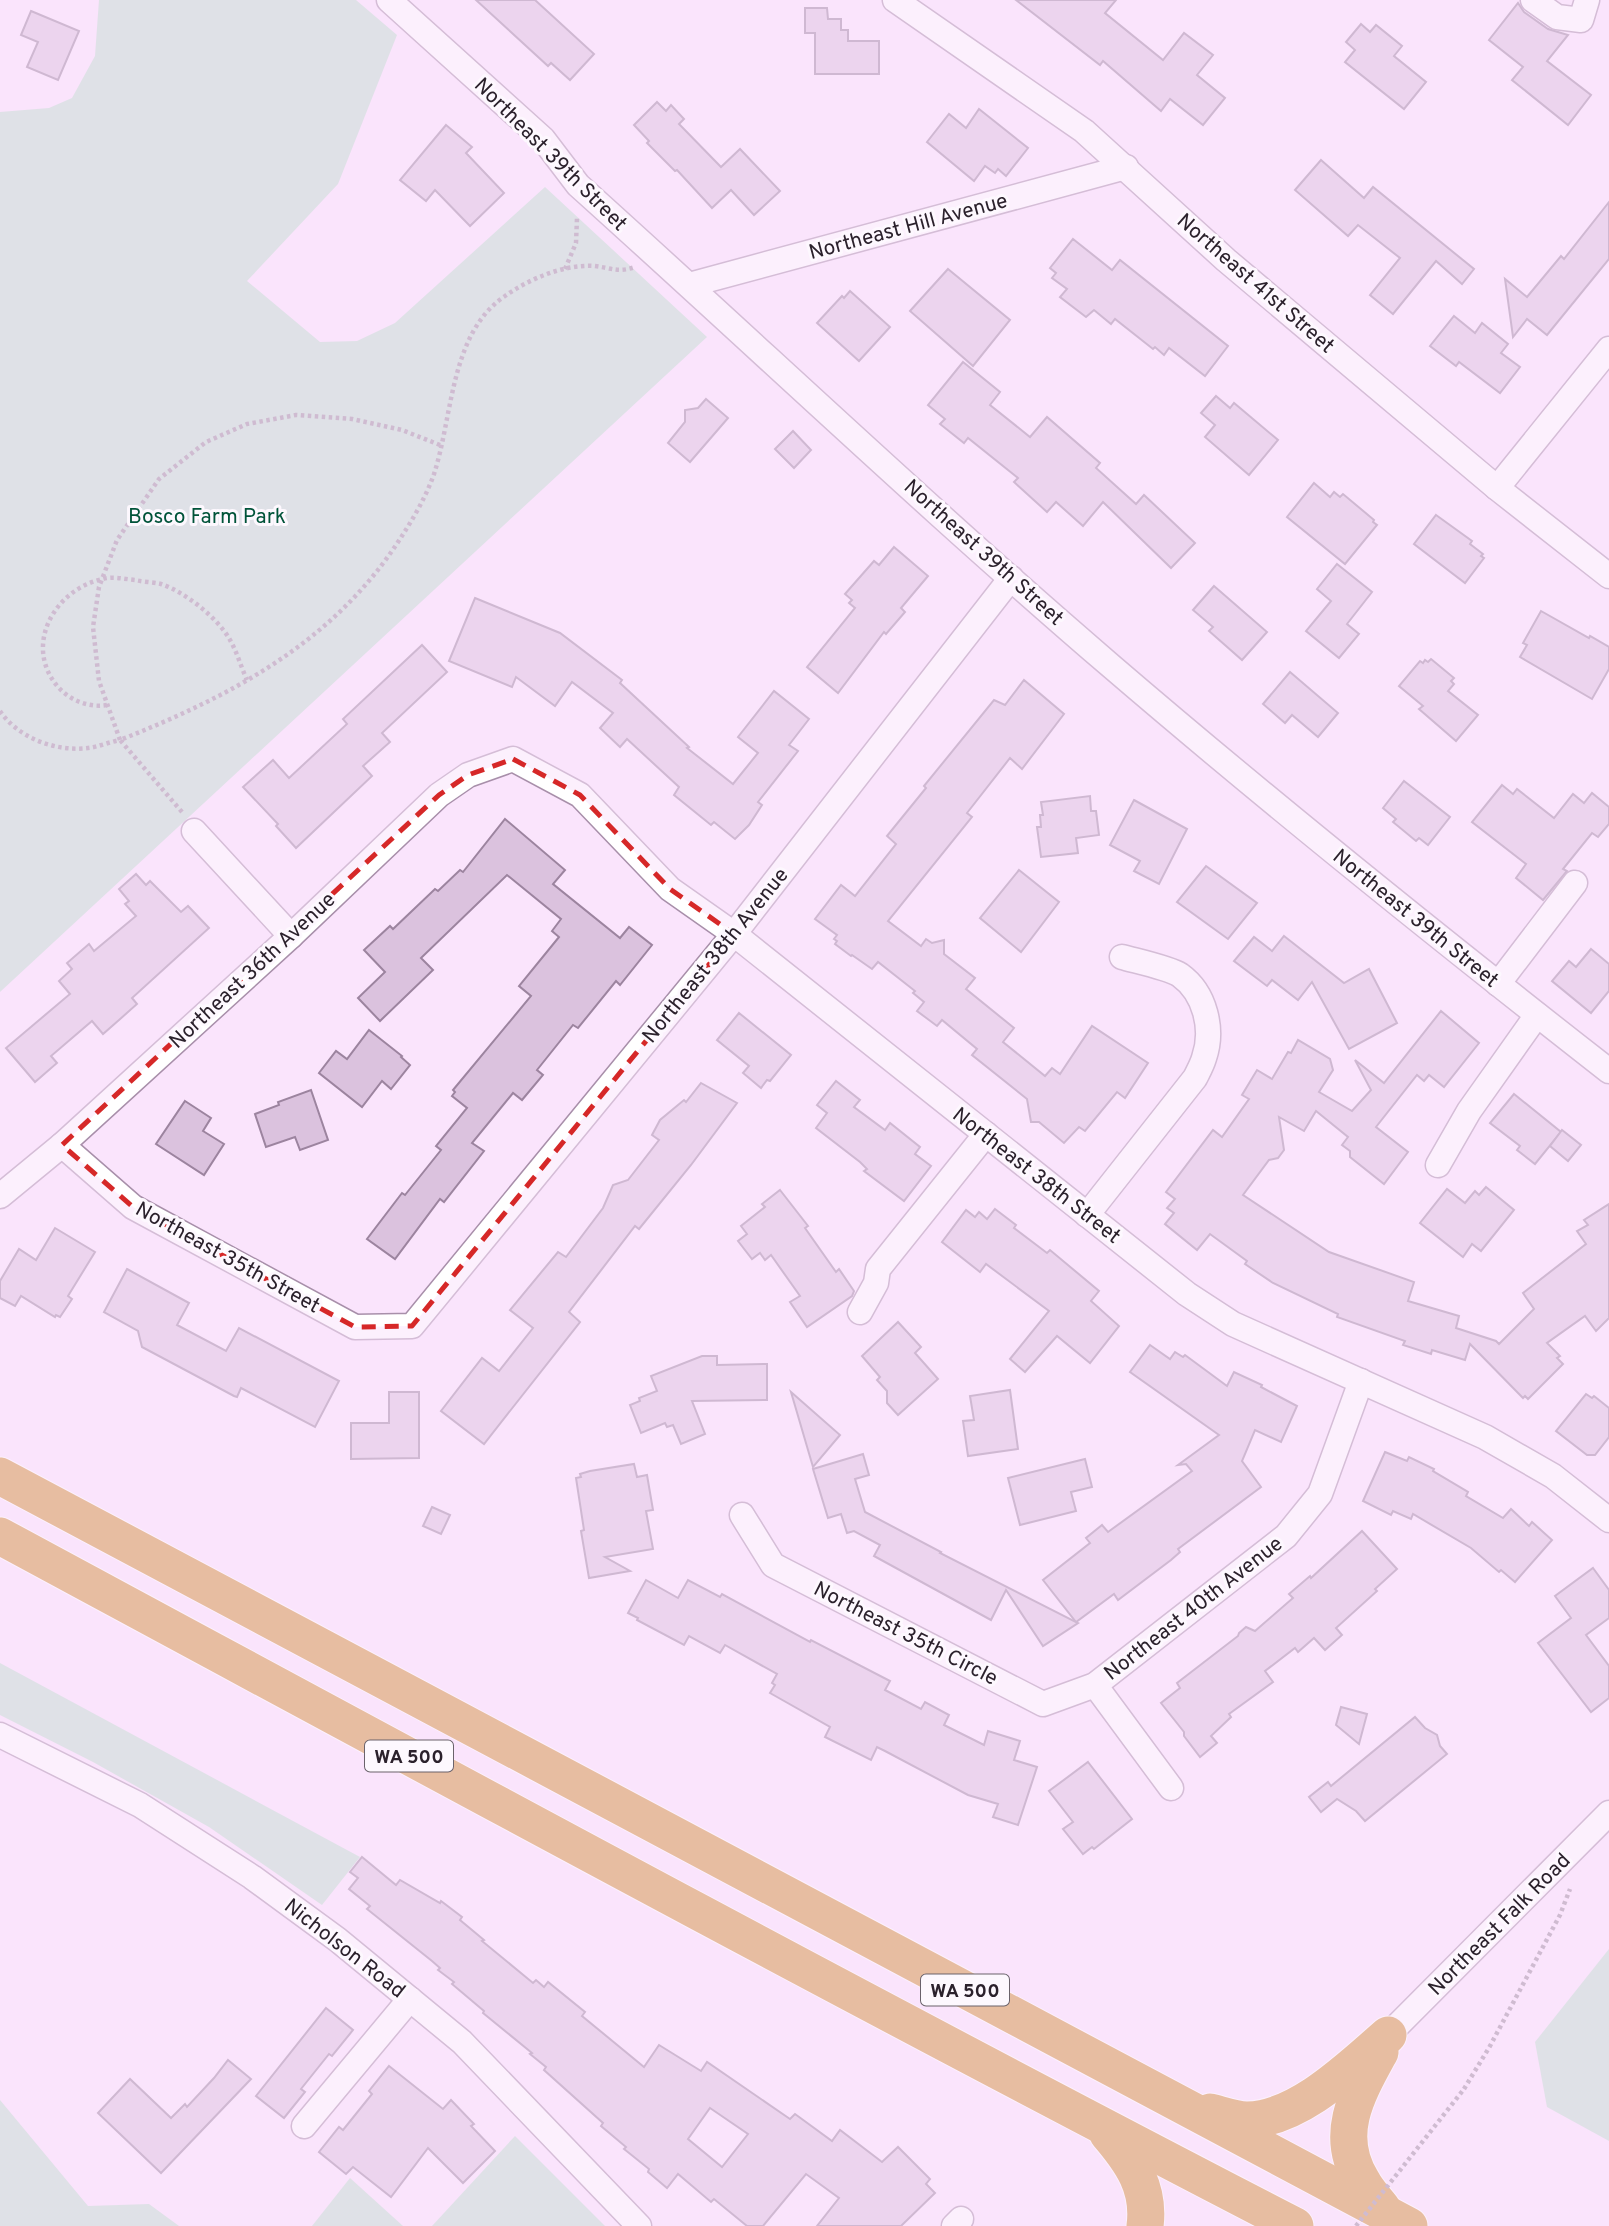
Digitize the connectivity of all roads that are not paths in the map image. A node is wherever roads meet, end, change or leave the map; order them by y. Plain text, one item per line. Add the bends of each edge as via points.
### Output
1 (389, 0) edge
2 (895, 0) edge
3 (1533, 0) edge
4 (1587, 0) edge
5 (1126, 167) junction
6 (689, 285) junction
7 (1609, 349) edge
8 (1497, 488) junction
9 (1609, 576) edge
10 (1011, 578) junction
11 (513, 759) joint
12 (194, 831) road end
13 (1575, 883) dead end
14 (734, 934) junction
15 (290, 936) junction
16 (1122, 957) dead end
17 (1498, 984) junction
18 (1537, 1015) junction
19 (1609, 1070) edge
20 (986, 1134) junction
21 (62, 1145) junction
22 (1438, 1165) dead end
23 (0, 1196) edge
24 (1087, 1215) junction
25 (860, 1312) dead end
26 (412, 1326) joint
27 (1361, 1381) junction
28 (0, 1476) edge
29 (1607, 1513) edge
30 (742, 1515) dead end
31 (0, 1536) edge
32 (1095, 1685) junction
33 (0, 1735) edge
34 (1171, 1788) dead end
35 (1609, 1813) edge
36 (410, 1999) junction
37 (1388, 2035) junction
38 (1190, 2108) junction
39 (304, 2126) dead end
40 (1101, 2126) junction
41 (1384, 2222) edge
42 (639, 2226) edge
43 (1145, 2226) edge
44 (1295, 2226) edge

1 - 6 street, Northeast 39th Street via 543,139 578,185
2 - 5 street, Northeast 41st Street via 1084,131
3 - 4 street via 1557,17 1581,20
5 - 6 street, Northeast Hill Avenue
5 - 8 street, Northeast 41st Street via 1226,260
6 - 10 street, Northeast 39th Street
7 - 8 street
8 - 9 street, Northeast 41st Street
10 - 14 street, Northeast 38th Avenue
10 - 17 street, Northeast 39th Street via 1415,920
11 - 14 street, Northeast 38th Street via 580,795 670,889
11 - 15 street, Northeast 36th Avenue via 468,775 439,795
12 - 15 street
13 - 17 street
14 - 20 street, Northeast 38th Street
14 - 26 street, Northeast 38th Avenue
15 - 21 street, Northeast 36th Avenue
16 - 24 street via 1179,974 1198,993 1207,1017 1205,1058 1195,1078
17 - 18 street, Northeast 39th Street
18 - 19 street, Northeast 39th Street
18 - 22 street via 1469,1111
20 - 24 street, Northeast 38th Street
20 - 25 street via 878,1269 876,1283
21 - 23 street, Northeast 36th Avenue
21 - 26 street, Northeast 35th Street via 133,1207 355,1327
24 - 27 street, Northeast 38th Street via 1233,1324
27 - 29 street, Northeast 38th Street via 1485,1437
27 - 32 street, Northeast 40th Avenue via 1320,1493 1286,1536
28 - 38 highway, WA 500
30 - 32 street, Northeast 35th Circle via 774,1565 1043,1704
31 - 40 highway, WA 500
32 - 34 street
33 - 36 street, Nicholson Road via 140,1805 252,1877
35 - 37 street, Northeast Falk Road
36 - 39 street
36 - 42 street, Nicholson Road via 462,2042
37 - 38 highway via 1320,2092 1285,2112 1247,2120
37 - 41 highway via 1357,2096 1348,2125 1350,2158
38 - 41 highway, WA 500
40 - 43 highway via 1139,2177 1147,2210
40 - 44 highway, WA 500

